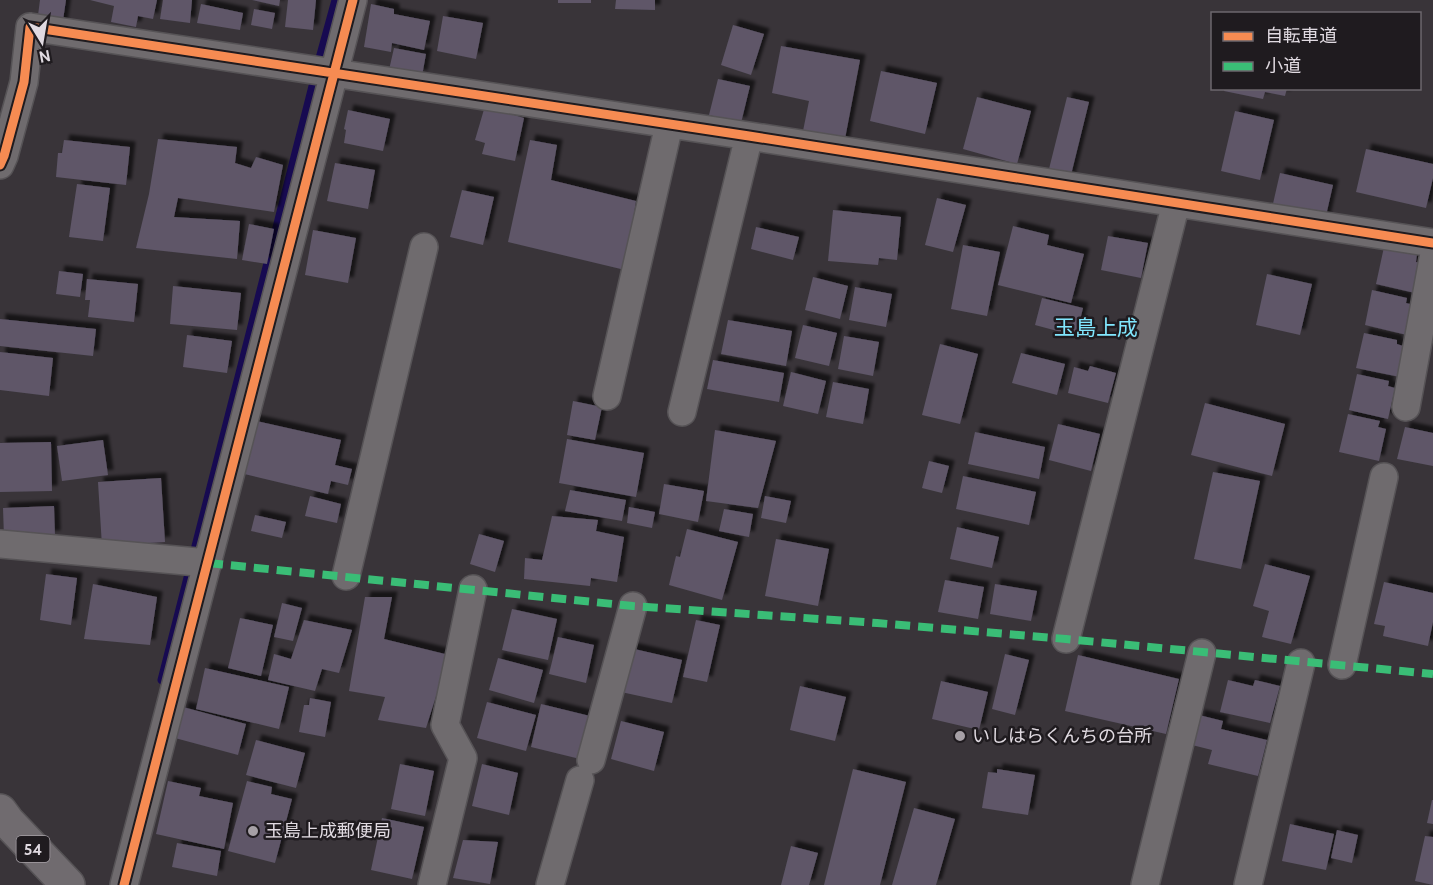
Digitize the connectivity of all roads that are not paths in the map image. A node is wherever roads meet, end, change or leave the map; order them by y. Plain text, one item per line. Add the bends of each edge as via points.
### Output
1 (353, 0) edge
2 (333, 72) junction
3 (669, 125) junction
4 (749, 136) junction
5 (0, 165) edge
6 (1176, 203) junction
7 (1433, 243) edge
8 (424, 246) dead end
9 (1433, 259) edge
10 (607, 396) dead end
11 (1406, 407) dead end
12 (682, 412) dead end
13 (1384, 477) dead end
14 (0, 544) edge
15 (207, 563) junction
16 (346, 576) dead end
17 (473, 589) dead end
18 (633, 606) dead end
19 (1066, 639) dead end
20 (1202, 653) dead end
21 (1301, 663) dead end
22 (1342, 665) dead end
23 (0, 811) edge
24 (68, 885) edge
25 (124, 885) edge
26 (432, 885) edge
27 (550, 885) edge
28 (1144, 885) edge
29 (1248, 885) edge

1 - 2 street
2 - 3 street
2 - 5 street via 30,27 24,82
2 - 15 street
3 - 4 street
3 - 10 street
4 - 6 street
4 - 12 street
6 - 7 street
6 - 19 street
8 - 16 street
9 - 11 street
13 - 22 street
14 - 15 street
15 - 25 street
17 - 26 street via 445,725 463,758
18 - 27 street
20 - 28 street
21 - 29 street
23 - 24 main road, 54

